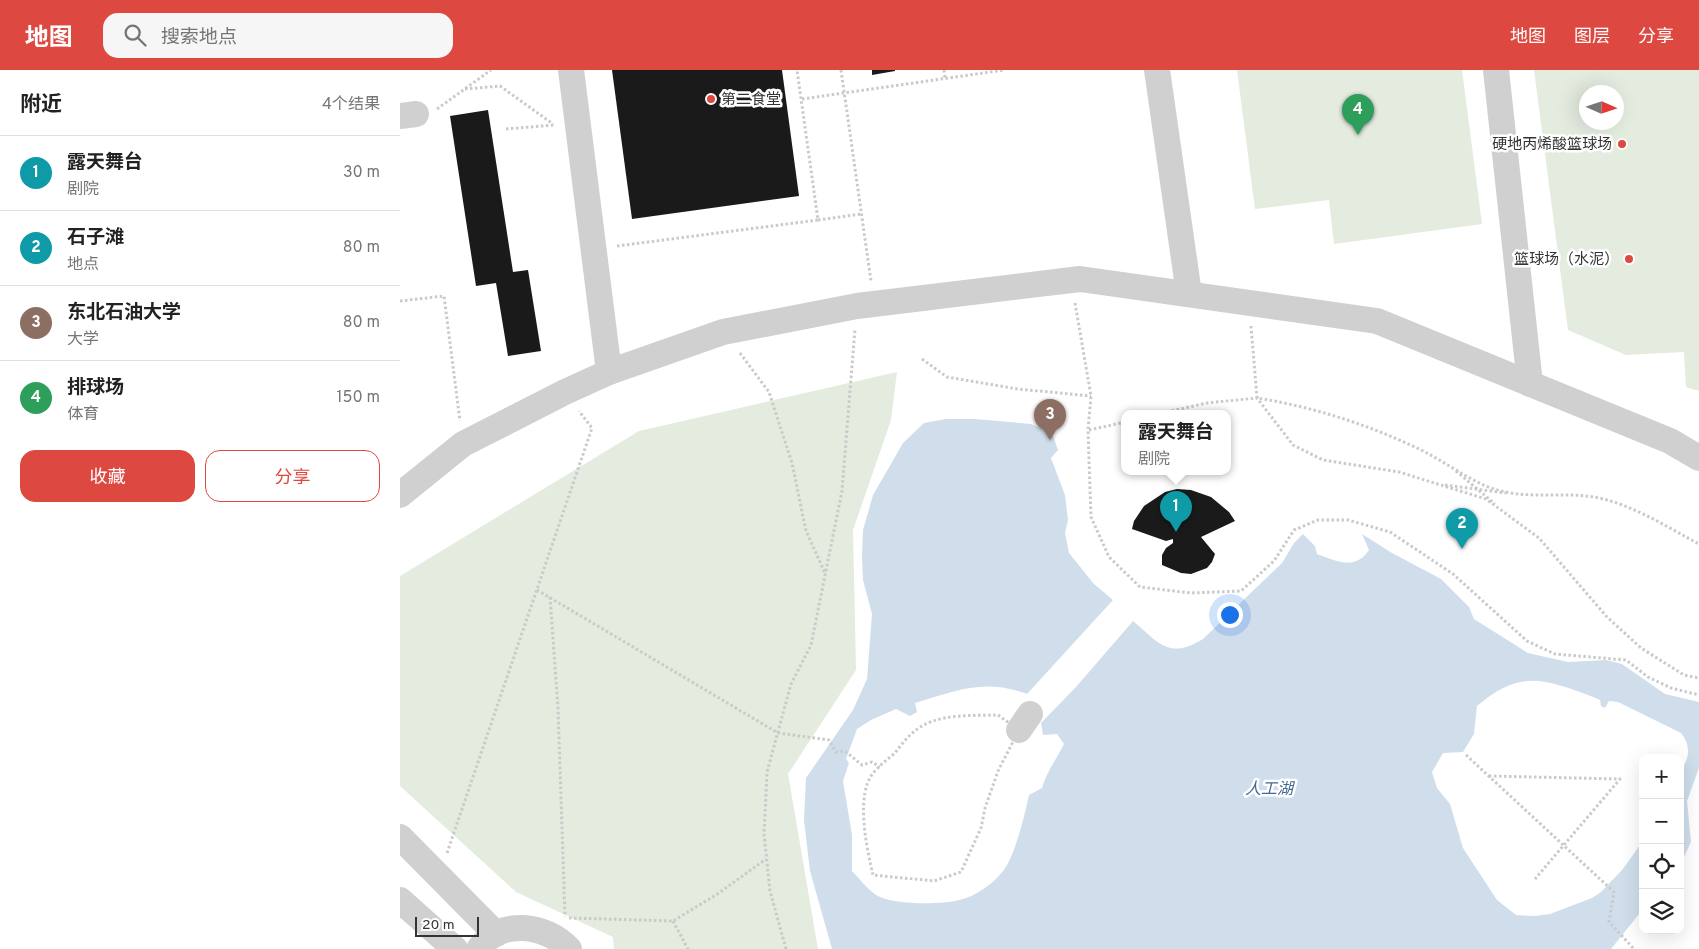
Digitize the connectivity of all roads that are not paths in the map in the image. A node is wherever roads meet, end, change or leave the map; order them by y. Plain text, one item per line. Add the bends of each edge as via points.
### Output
1 (571, 70) edge
2 (1157, 70) edge
3 (1496, 70) edge
4 (1189, 294) junction
5 (609, 372) junction
6 (1530, 384) junction
7 (1699, 458) edge
8 (400, 495) edge
9 (400, 837) edge
10 (400, 900) edge
11 (488, 941) edge
12 (569, 948) edge
13 (455, 949) edge

1 - 5 street via 566,124 593,249
2 - 4 street
3 - 6 street
4 - 5 street via 1080,279 865,305 723,332
4 - 6 street via 1377,321
5 - 8 street via 464,444
6 - 7 street via 1670,442
9 - 11 street via 434,871
10 - 13 street
11 - 12 street via 515,928 535,928 553,935

